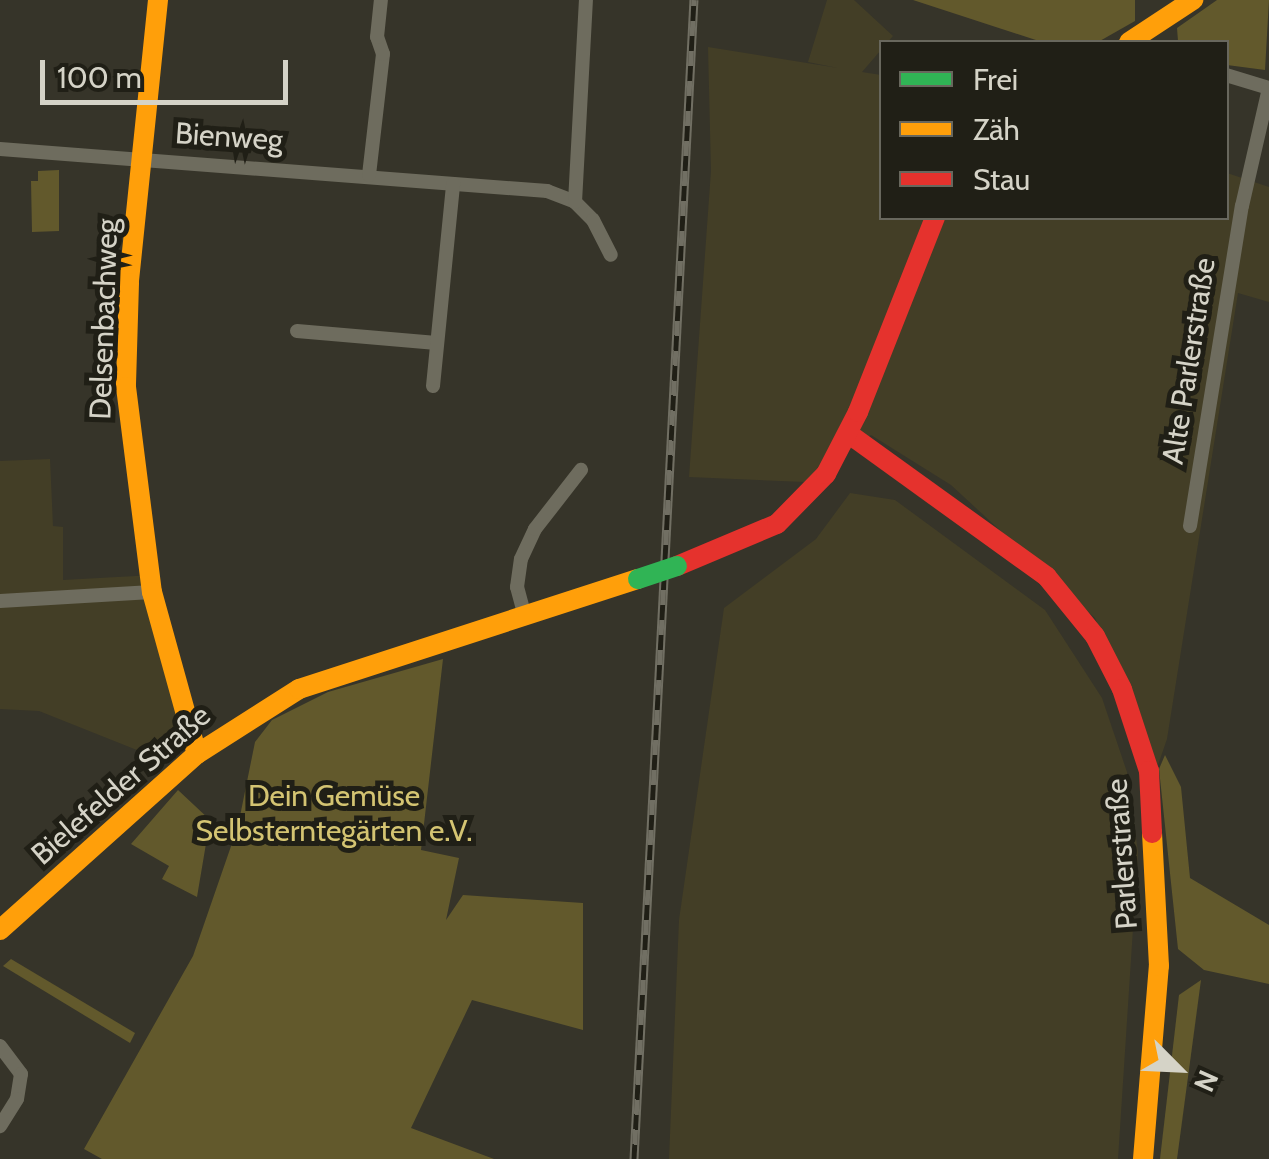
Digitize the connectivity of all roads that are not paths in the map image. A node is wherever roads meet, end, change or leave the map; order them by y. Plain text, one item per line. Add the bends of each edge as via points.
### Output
1 (158, 0) edge
2 (380, 0) edge
3 (586, 0) edge
4 (1193, 0) edge
5 (1144, 39) edge
6 (1229, 76) edge
7 (1269, 88) edge
8 (0, 149) edge
9 (142, 159) junction
10 (369, 175) junction
11 (453, 184) junction
12 (575, 202) junction
13 (934, 220) edge
14 (610, 255) dead end
15 (297, 331) dead end
16 (436, 343) junction
17 (432, 386) dead end
18 (848, 434) junction
19 (581, 470) dead end
20 (1190, 526) dead end
21 (152, 592) junction
22 (0, 601) edge
23 (524, 613) junction
24 (197, 754) junction
25 (4, 918) edge
26 (0, 1046) edge
27 (0, 1126) edge
28 (1142, 1159) edge

1 - 9 street, Delsenbachweg
2 - 10 street via 377,37 383,54
3 - 12 street
4 - 5 street
6 - 7 street
7 - 20 street, Alte Parlerstraße via 1242,206
8 - 9 street, Bienweg
9 - 10 street, Bienweg
9 - 21 street, Delsenbachweg via 126,387
10 - 11 street, Bienweg
11 - 12 street, Bienweg via 547,192
11 - 16 street
12 - 14 street via 594,220
13 - 18 street, Bielefelder Straße
15 - 16 street
16 - 17 street
18 - 23 street, Bielefelder Straße, bridge via 815,488 777,524 677,566
18 - 28 street, Parlerstraße via 1047,577 1095,636 1122,689 1149,771 1159,966
19 - 23 street via 534,528 521,559 517,587
21 - 22 street
21 - 24 street, Delsenbachweg
23 - 24 street, Bielefelder Straße via 322,678
24 - 25 street, Bielefelder Straße
26 - 27 street via 21,1074

